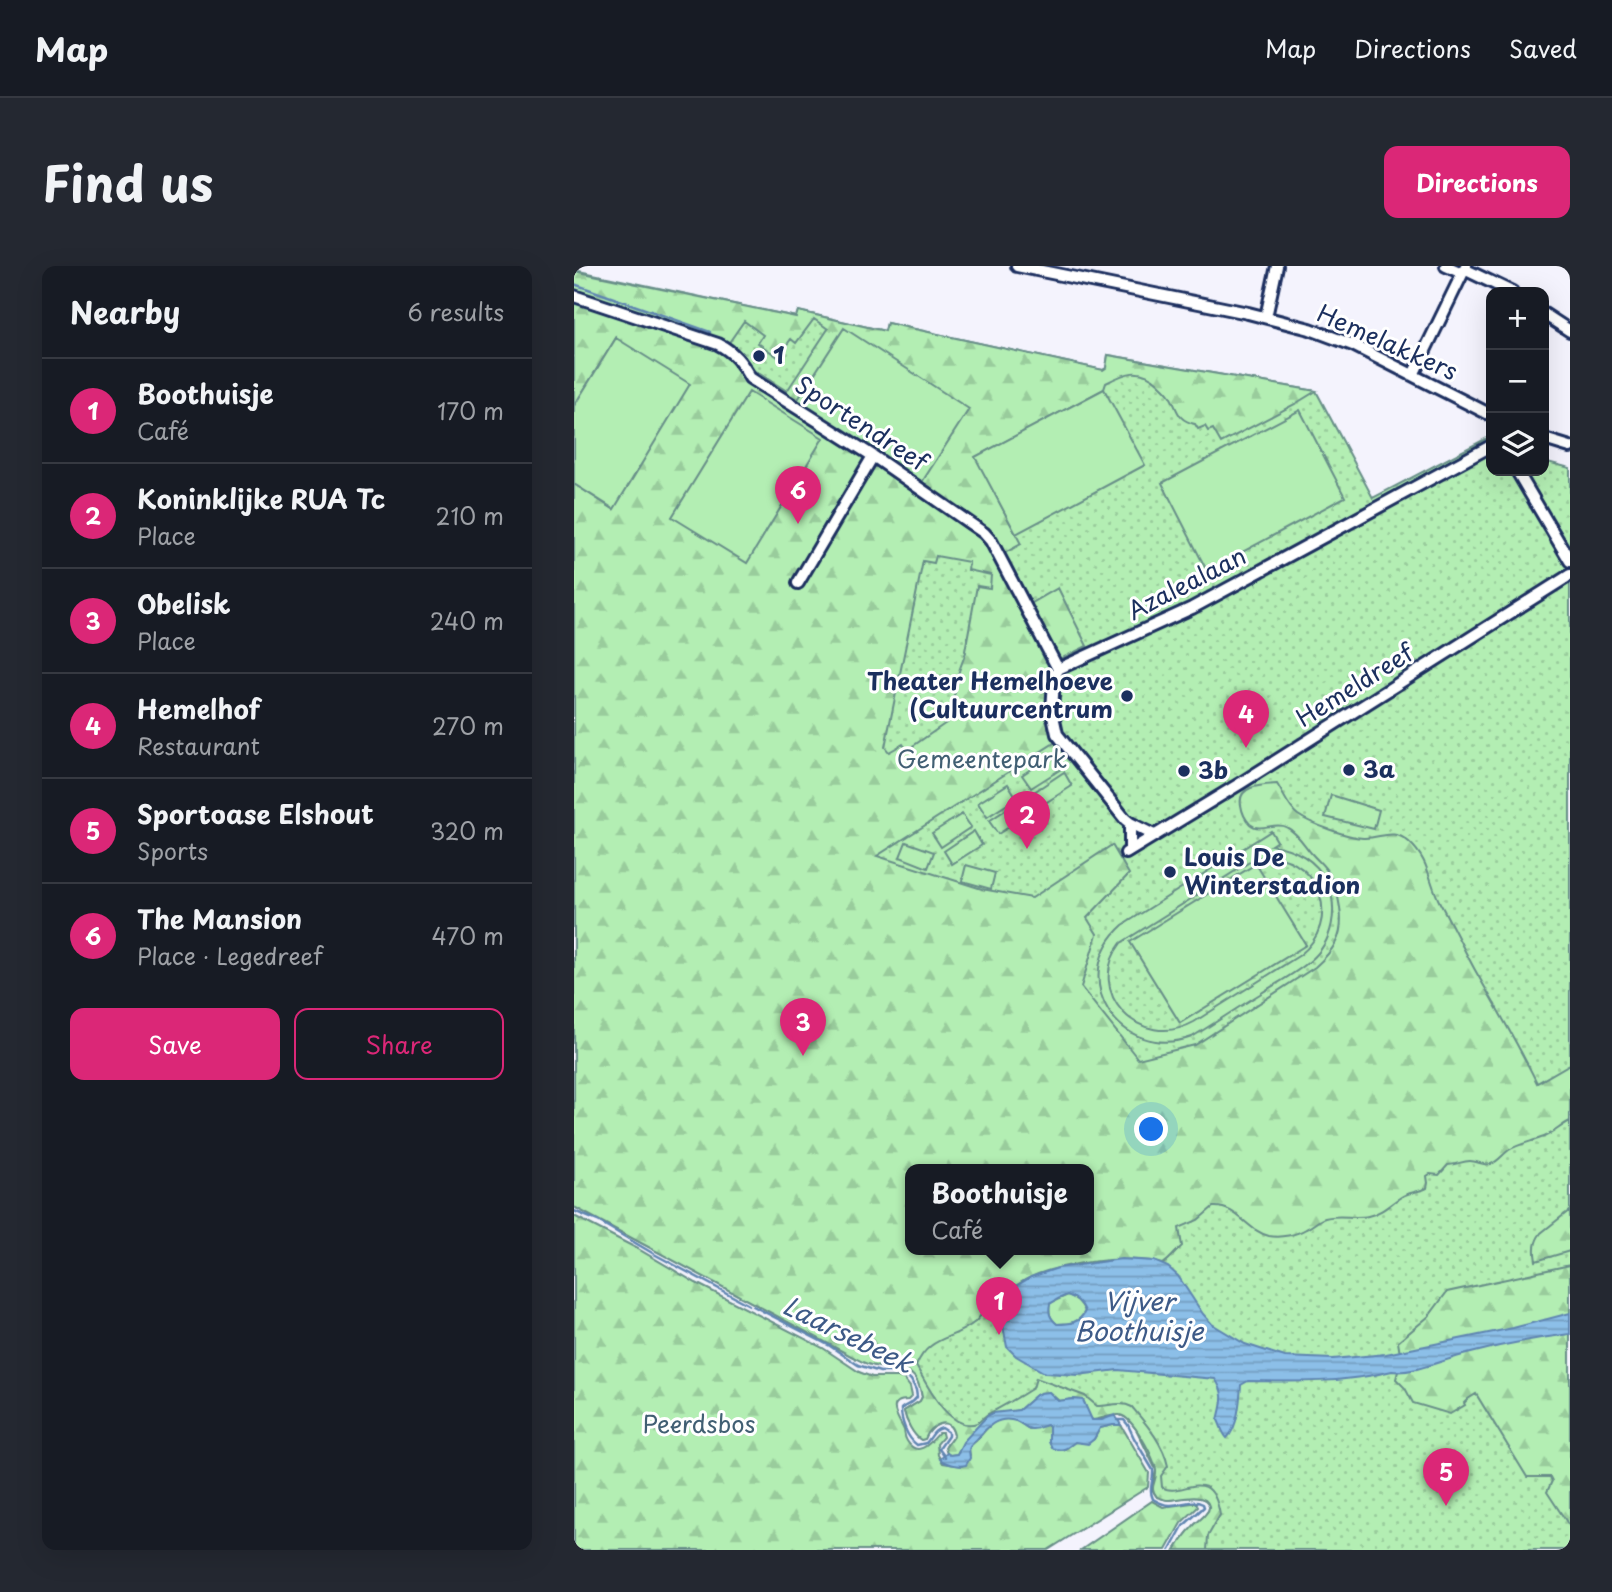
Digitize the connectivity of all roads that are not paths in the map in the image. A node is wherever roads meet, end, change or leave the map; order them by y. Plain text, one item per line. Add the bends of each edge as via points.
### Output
1 (1017, 266) edge
2 (1278, 266) edge
3 (1446, 266) edge
4 (1464, 269) edge
5 (1501, 287) edge
6 (574, 296) edge
7 (1266, 317) junction
8 (1549, 317) edge
9 (1570, 331) edge
10 (1413, 375) junction
11 (1487, 413) edge
12 (1549, 441) edge
13 (1570, 447) edge
14 (1486, 449) edge
15 (873, 456) junction
16 (1520, 476) edge
17 (1570, 561) edge
18 (1570, 575) edge
19 (798, 583) dead end
20 (1058, 669) junction
21 (1130, 823) junction
22 (1154, 835) junction

1 - 7 street, Hemelakkers
2 - 7 street
3 - 4 street
4 - 5 street
4 - 10 street
6 - 15 street, Sportendreef via 728,349 750,378
7 - 10 street, Hemelakkers via 1353,345
8 - 9 street
10 - 11 street, Hemelakkers
12 - 13 street
14 - 20 street, Azalealaan via 1192,608
15 - 19 street
15 - 20 street, Sportendreef via 991,541
16 - 17 street
18 - 22 street, Hemeldreef
20 - 21 street via 1052,711 1057,734
21 - 22 street
21 - 22 street, Hemeldreef via 1128,852

